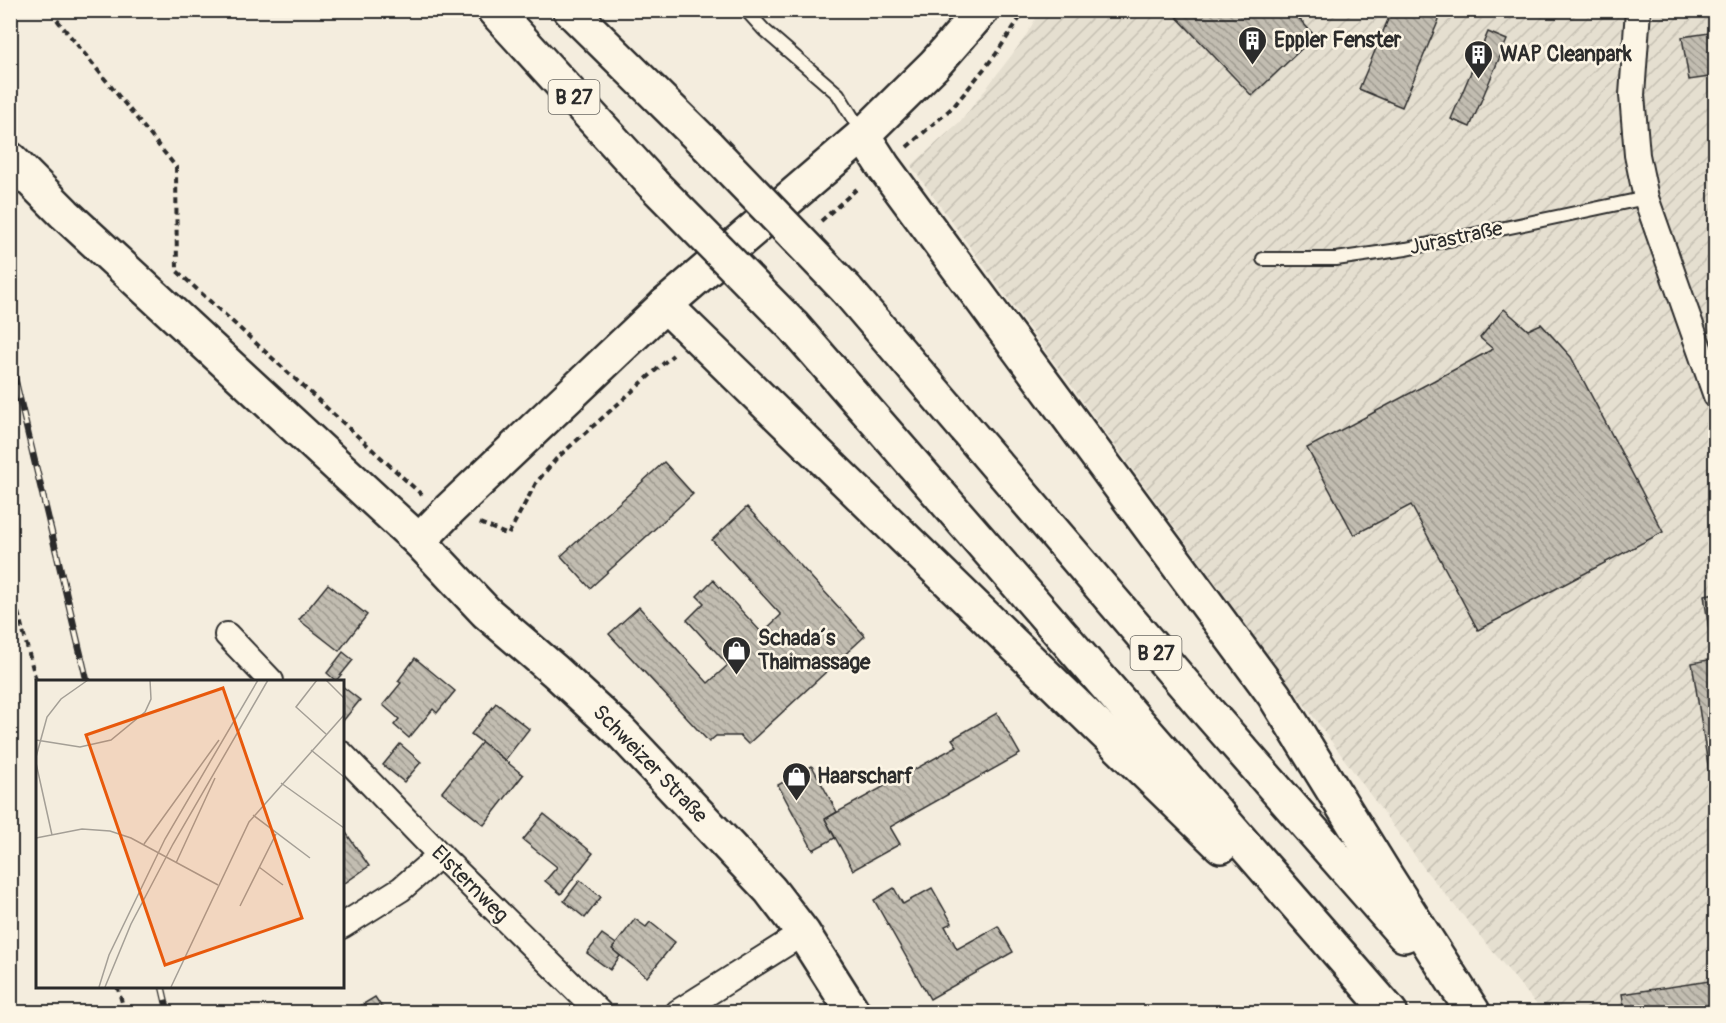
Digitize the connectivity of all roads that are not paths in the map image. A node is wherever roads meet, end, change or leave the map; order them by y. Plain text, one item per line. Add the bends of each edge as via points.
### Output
1 (494, 10) edge
2 (570, 10) edge
3 (746, 10) edge
4 (982, 10) edge
5 (1638, 10) edge
6 (863, 135) junction
7 (10, 159) edge
8 (1646, 198) junction
9 (1263, 259) dead end
10 (665, 305) junction
11 (1716, 396) edge
12 (419, 541) junction
13 (226, 635) dead end
14 (270, 680) edge
15 (344, 756) edge
16 (440, 855) junction
17 (1309, 916) junction
18 (344, 925) edge
19 (803, 933) junction
20 (599, 1012) edge
21 (678, 1012) edge
22 (853, 1012) edge
23 (1390, 1012) edge
24 (1473, 1012) edge

1 - 17 main road, B 27, bridge via 653,184 794,327
2 - 24 main road, B 27, bridge via 846,289 1202,705
3 - 6 lane via 838,94
4 - 6 main road via 935,64
5 - 8 street via 1632,95 1637,155
6 - 10 main road
6 - 24 main road via 1274,694
7 - 12 main road, Schweizer Straße
8 - 9 lane, Jurastraße via 1406,249 1336,259
8 - 11 street
10 - 12 main road
10 - 17 main road via 1216,842
12 - 19 main road, Schweizer Straße via 486,612 621,732 770,890
13 - 14 street
15 - 16 street, Elsternweg
16 - 18 street via 401,889
16 - 20 street, Elsternweg
17 - 23 main road, B 27
19 - 21 street
19 - 22 main road, Schweizer Straße

